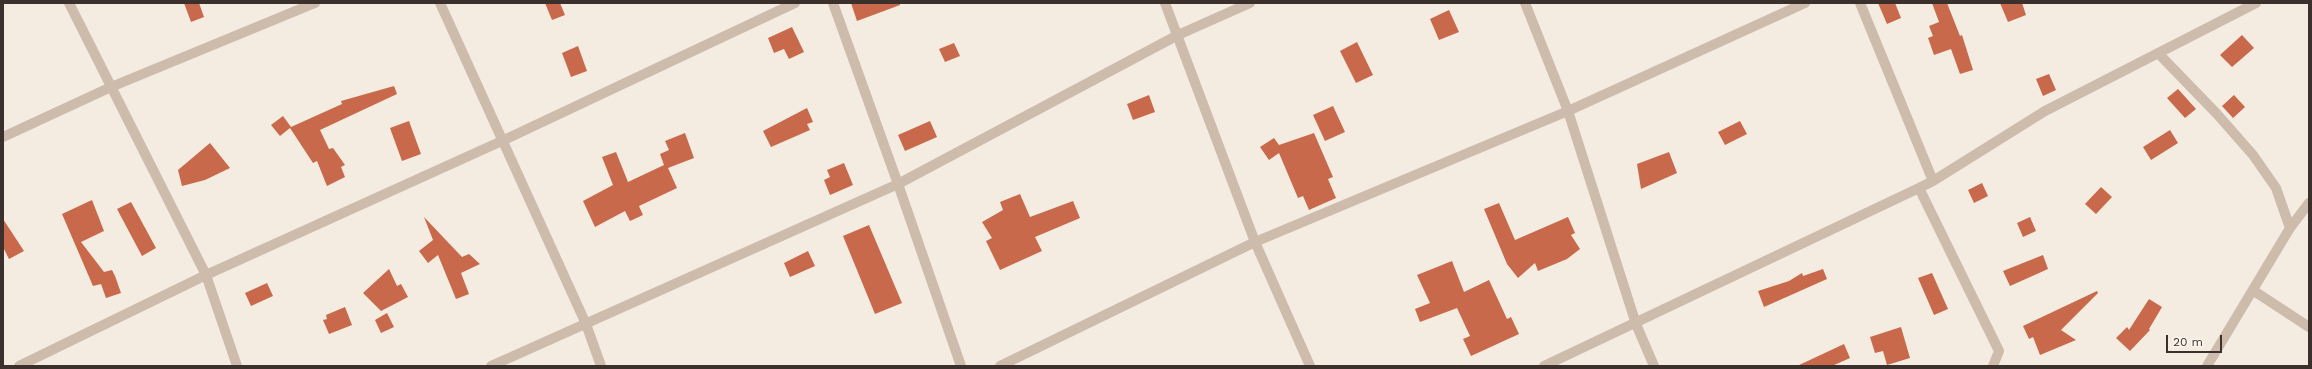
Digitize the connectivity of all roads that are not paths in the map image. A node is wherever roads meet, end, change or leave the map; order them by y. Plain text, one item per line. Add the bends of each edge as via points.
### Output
1 (70, 3) edge
2 (315, 3) edge
3 (440, 3) edge
4 (795, 3) edge
5 (832, 3) edge
6 (1165, 3) edge
7 (1250, 3) edge
8 (1525, 3) edge
9 (1805, 3) edge
10 (1860, 3) edge
11 (2256, 3) edge
12 (1178, 35) junction
13 (2158, 53) junction
14 (111, 88) junction
15 (1568, 111) junction
16 (3, 137) edge
17 (504, 140) junction
18 (1933, 181) junction
19 (898, 184) junction
20 (1919, 188) junction
21 (2309, 203) edge
22 (2290, 228) junction
23 (1255, 242) junction
24 (206, 275) junction
25 (2254, 290) junction
26 (586, 324) junction
27 (1636, 324) junction
28 (2309, 327) edge
29 (19, 366) edge
30 (237, 366) edge
31 (491, 366) edge
32 (601, 366) edge
33 (961, 366) edge
34 (1000, 366) edge
35 (1310, 366) edge
36 (1544, 366) edge
37 (1654, 366) edge
38 (1993, 366) edge
39 (2207, 366) edge

1 - 14 street
2 - 14 street
3 - 17 street
4 - 17 street
5 - 19 street
6 - 12 street
7 - 12 street
8 - 15 street
9 - 15 street
10 - 18 street
11 - 13 street
12 - 19 street
12 - 23 street
13 - 18 street via 2045,111
13 - 22 street via 2253,155 2276,188
14 - 16 street
14 - 24 street
15 - 23 street
15 - 27 street
17 - 24 street
17 - 26 street
18 - 20 street
19 - 26 street
19 - 33 street
20 - 27 street
20 - 38 street via 1999,351
21 - 22 street
22 - 25 street
23 - 34 street
23 - 35 street
24 - 29 street
24 - 30 street
25 - 28 street
25 - 39 street
26 - 31 street
26 - 32 street
27 - 36 street
27 - 37 street

